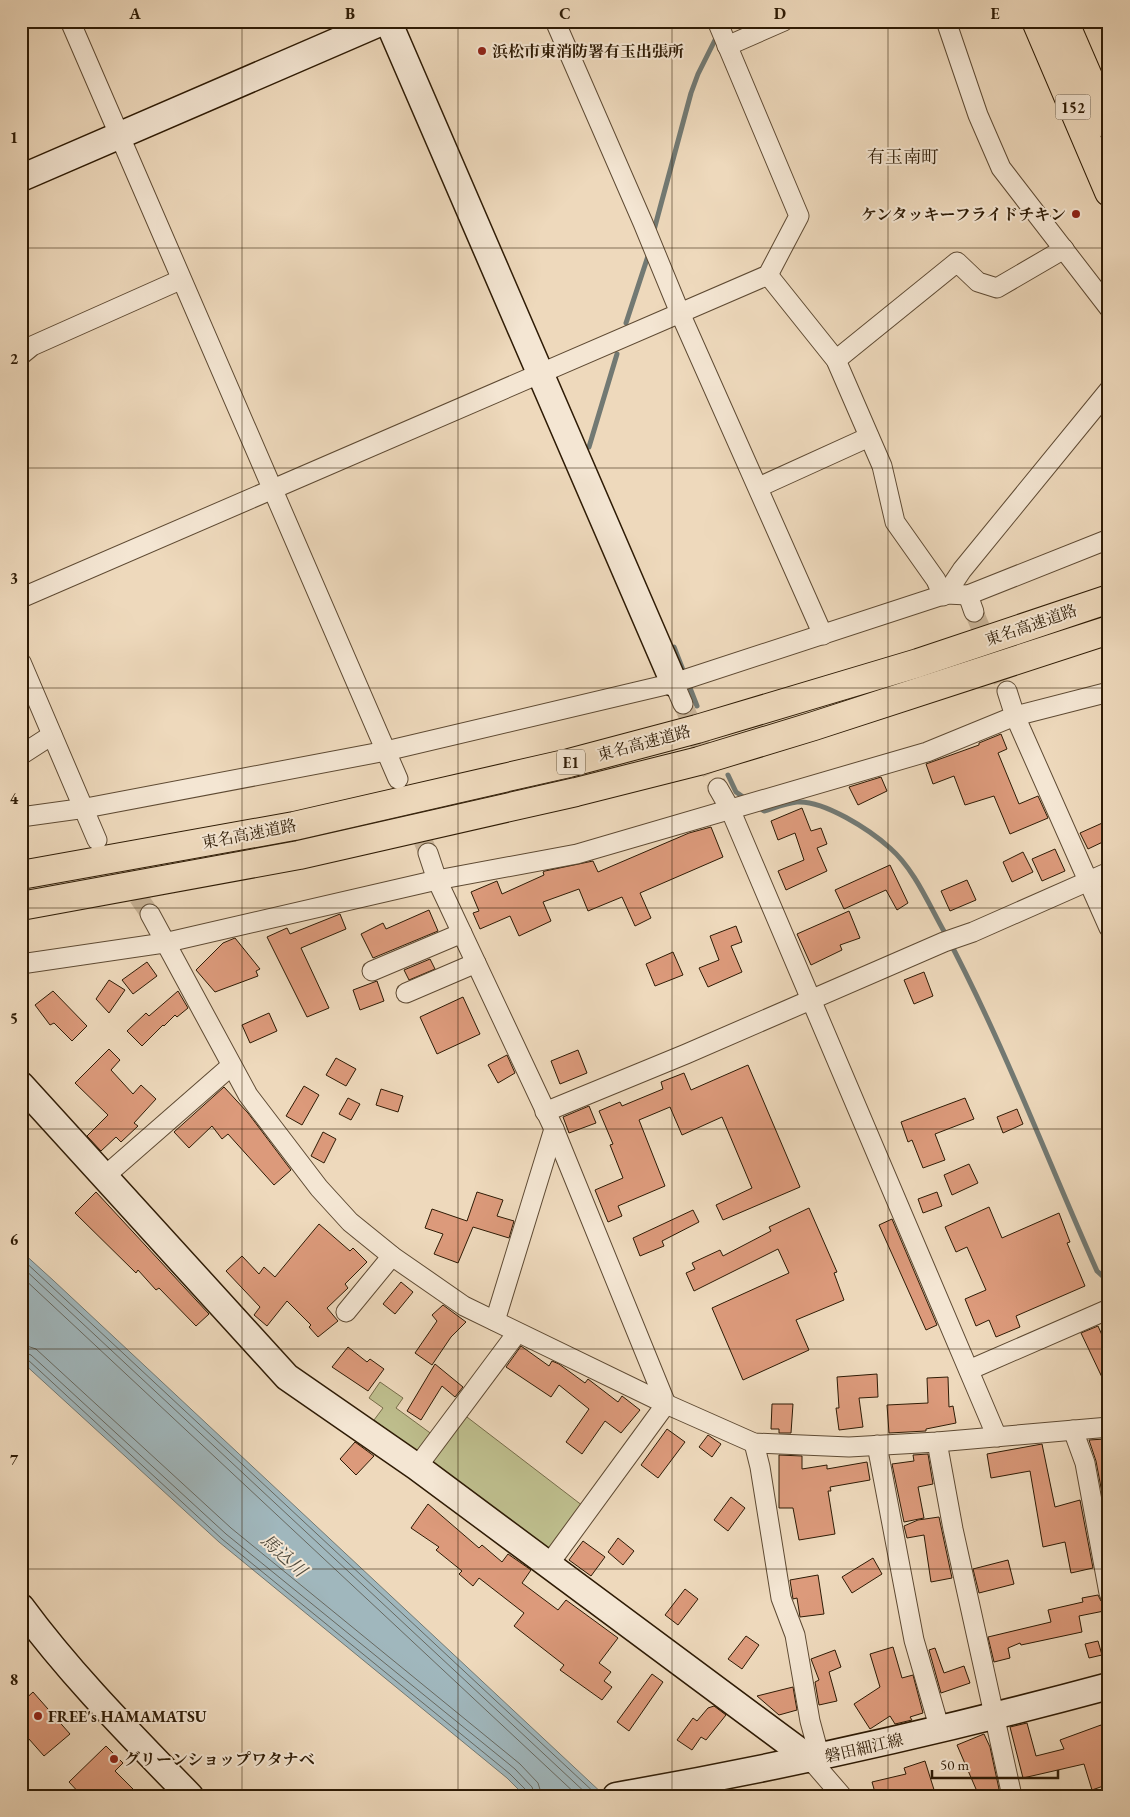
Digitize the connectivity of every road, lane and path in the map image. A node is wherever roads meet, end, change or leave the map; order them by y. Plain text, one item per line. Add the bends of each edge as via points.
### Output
1 (70, 21) edge
2 (386, 21) edge
3 (555, 21) edge
4 (784, 21) edge
5 (946, 21) edge
6 (1036, 21) edge
7 (1064, 21) edge
8 (721, 32) edge
9 (1109, 125) edge
10 (120, 135) junction
11 (21, 178) edge
12 (1109, 192) edge
13 (1064, 249) junction
14 (768, 275) junction
15 (180, 280) junction
16 (1109, 308) edge
17 (680, 313) junction
18 (21, 355) edge
19 (836, 360) junction
20 (540, 375) junction
21 (1109, 390) edge
22 (869, 437) junction
23 (759, 487) junction
24 (272, 490) junction
25 (1109, 539) edge
26 (944, 595) junction
27 (21, 598) edge
28 (1109, 599) edge
29 (1109, 630) edge
30 (823, 635) junction
31 (21, 662) edge
32 (678, 690) junction
33 (1007, 691) tunnel mouth
34 (1109, 692) edge
35 (1015, 716) junction
36 (52, 735) junction
37 (386, 751) junction
38 (21, 755) edge
39 (398, 779) tunnel mouth
40 (718, 788) tunnel mouth
41 (734, 807) junction
42 (86, 808) junction
43 (21, 817) edge
44 (97, 840) tunnel mouth
45 (428, 853) tunnel mouth
46 (1109, 872) edge
47 (21, 875) edge
48 (437, 880) junction
49 (1088, 881) junction
50 (21, 906) edge
51 (150, 914) tunnel mouth
52 (1109, 928) edge
53 (462, 933) junction
54 (164, 942) junction
55 (21, 964) edge
56 (476, 964) junction
57 (372, 972) dead end
58 (406, 993) dead end
59 (812, 1000) junction
60 (231, 1066) junction
61 (21, 1085) edge
62 (545, 1112) junction
63 (554, 1130) junction
64 (105, 1176) junction
65 (392, 1256) junction
66 (1109, 1308) edge
67 (346, 1312) dead end
68 (495, 1321) junction
69 (517, 1333) junction
70 (969, 1370) junction
71 (666, 1404) junction
72 (1109, 1426) edge
73 (1073, 1430) junction
74 (997, 1438) junction
75 (937, 1442) junction
76 (754, 1443) junction
77 (877, 1445) junction
78 (417, 1468) junction
79 (549, 1564) junction
80 (1109, 1593) edge
81 (21, 1607) edge
82 (1109, 1686) edge
83 (995, 1717) junction
84 (940, 1730) junction
85 (815, 1758) junction
86 (190, 1796) edge
87 (616, 1796) edge
88 (842, 1796) edge
89 (1012, 1796) edge

1 - 10 street
2 - 10 street
2 - 20 street
3 - 17 street
4 - 8 street
5 - 13 street via 978,115 1001,168
6 - 12 highway, 152
7 - 9 highway, 152
8 - 14 street via 799,216
10 - 11 street
10 - 15 street
13 - 16 street
13 - 19 street via 997,288 978,282 957,262
14 - 17 street
14 - 19 street
15 - 18 street via 32,346
15 - 24 street
17 - 20 street
17 - 23 street
19 - 22 street
20 - 24 street
20 - 32 street
21 - 26 street
22 - 23 street
22 - 26 street via 887,481 895,522
23 - 30 street
24 - 27 street
24 - 37 street
25 - 26 street via 971,603
26 - 30 street
28 - 47 highway, 東名高速道路 / E1 via 918,663 697,729 568,763 294,826
29 - 50 highway, 東名高速道路 / E1 via 823,723 576,792 299,856
30 - 32 street via 698,676
31 - 36 street
32 - 37 street
33 - 35 street
34 - 35 street
35 - 41 street via 927,752
35 - 49 street
36 - 38 street
36 - 42 street
37 - 39 street
37 - 42 street
40 - 41 street
41 - 48 street via 577,854
41 - 59 street
42 - 43 street
42 - 44 street
45 - 48 street
46 - 49 street
48 - 53 street
48 - 54 street
49 - 52 street
49 - 59 street
51 - 54 street
53 - 56 street
53 - 57 street
54 - 55 street
54 - 60 street
56 - 58 street
56 - 62 street
59 - 62 street
59 - 70 street
60 - 64 street
60 - 65 street via 248,1095 319,1188 350,1222
61 - 64 street
62 - 63 street
63 - 68 street
63 - 71 street
64 - 78 street via 286,1377
65 - 67 street
65 - 68 street via 464,1306
66 - 70 street
68 - 69 street
69 - 71 street
69 - 78 street
70 - 74 street
71 - 76 street
71 - 79 street
72 - 73 street
73 - 74 street
73 - 80 street via 1084,1463
74 - 75 street
75 - 77 street
75 - 83 street
76 - 77 street
76 - 85 street via 781,1598 795,1635
77 - 84 street via 914,1640
78 - 79 street
79 - 85 street
81 - 86 street via 84,1684
82 - 83 street, 磐田細江線
83 - 84 street, 磐田細江線
83 - 89 street
84 - 85 street, 磐田細江線
85 - 87 street, 磐田細江線
85 - 88 street

